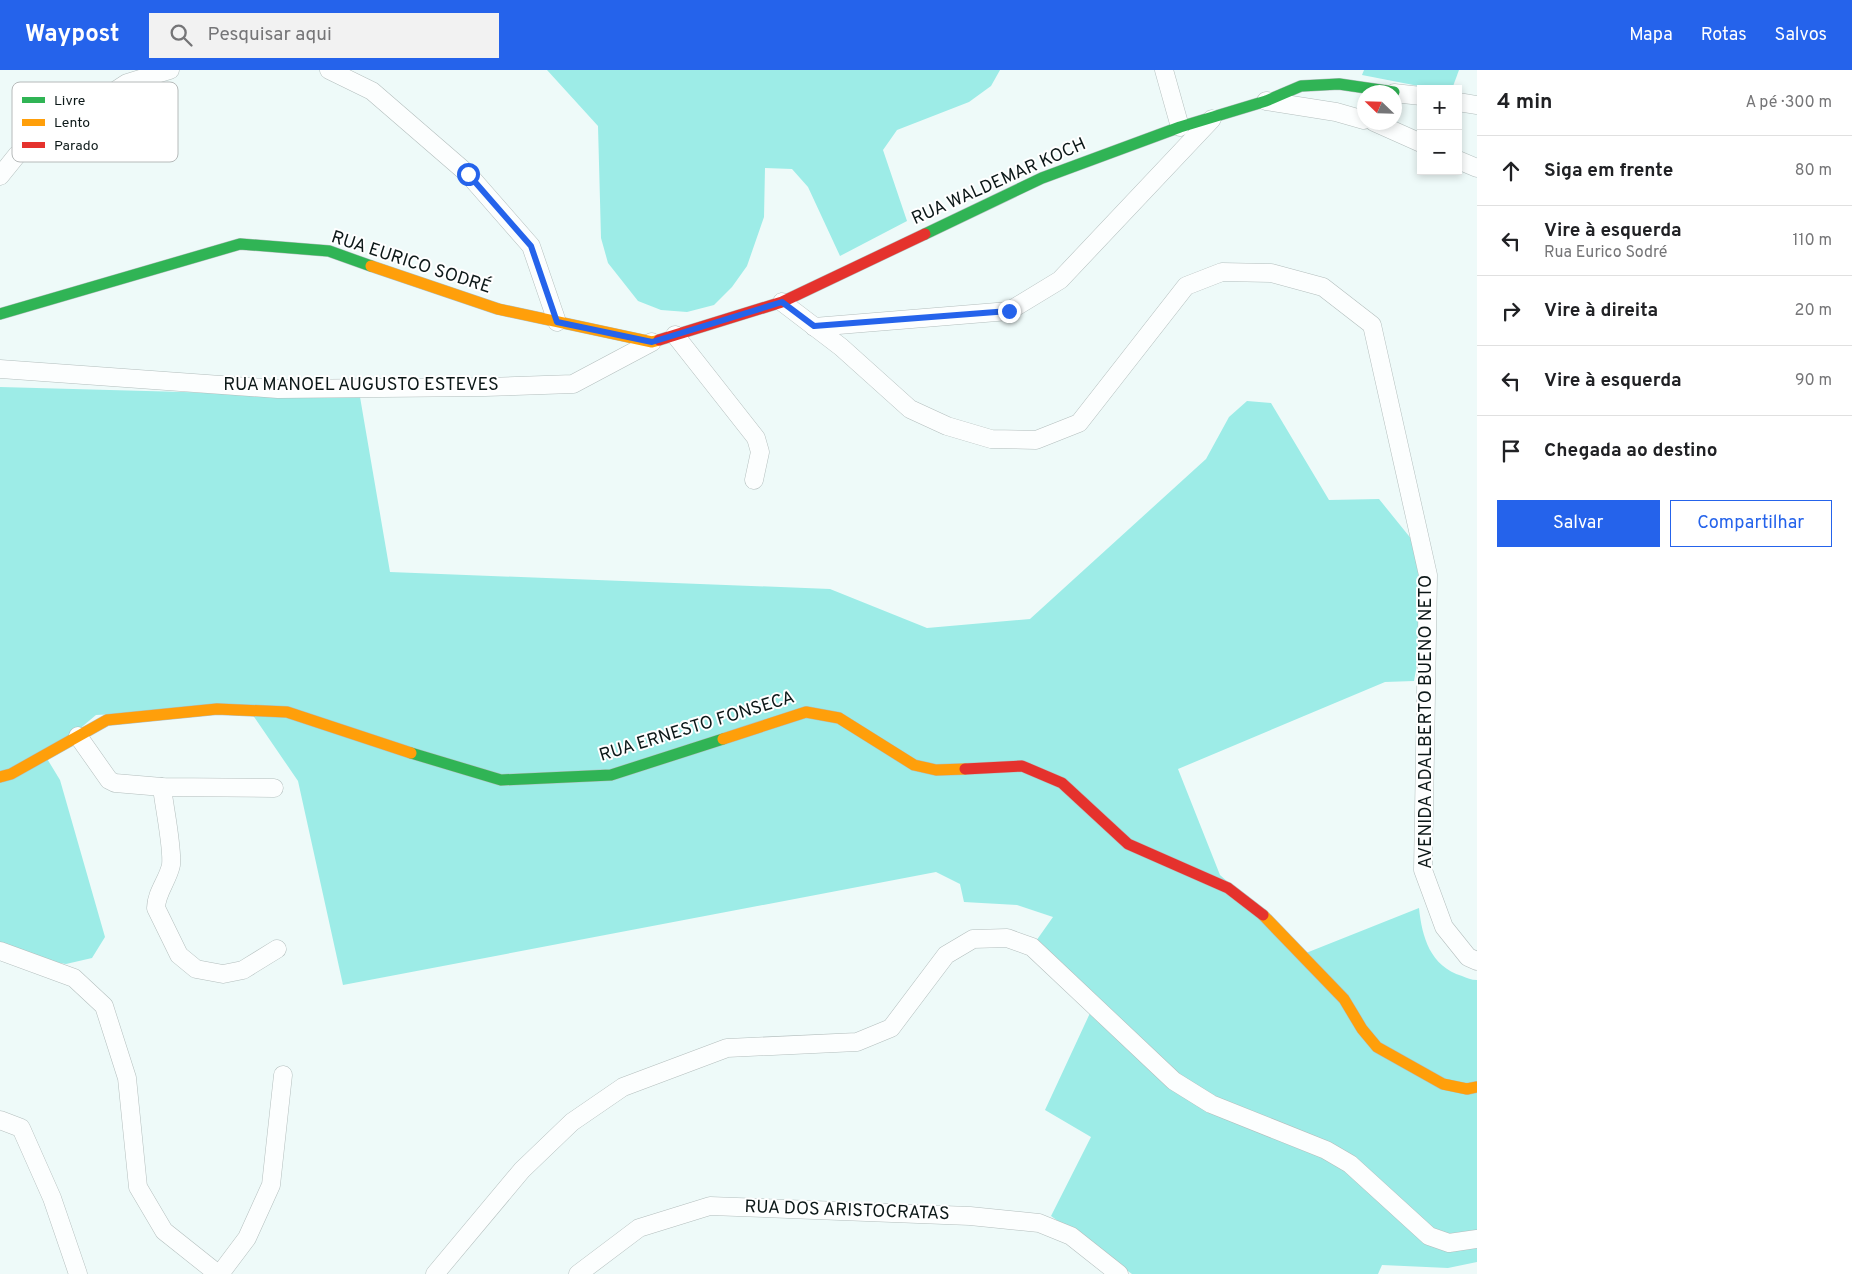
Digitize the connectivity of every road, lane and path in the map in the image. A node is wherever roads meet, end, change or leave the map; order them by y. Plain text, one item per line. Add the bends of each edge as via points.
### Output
1 (170, 70) edge
2 (329, 70) edge
3 (1164, 70) edge
4 (130, 82) edge
5 (1357, 87) edge
6 (1402, 93) edge
7 (1417, 95) edge
8 (1266, 101) junction
9 (1462, 103) edge
10 (1477, 105) edge
11 (1357, 118) edge
12 (1212, 119) junction
13 (1180, 126) junction
14 (1392, 130) edge
15 (1417, 141) edge
16 (12, 161) edge
17 (1462, 162) edge
18 (1477, 168) edge
19 (0, 176) edge
20 (782, 302) junction
21 (0, 314) edge
22 (557, 322) junction
23 (814, 326) junction
24 (675, 336) junction
25 (652, 342) junction
26 (0, 369) edge
27 (754, 480) dead end
28 (78, 736) junction
29 (0, 777) edge
30 (162, 788) junction
31 (274, 788) dead end
32 (277, 949) dead end
33 (0, 951) edge
34 (1477, 961) edge
35 (283, 1076) dead end
36 (1477, 1087) edge
37 (0, 1120) edge
38 (1477, 1239) edge
39 (78, 1274) edge
40 (219, 1274) edge
41 (435, 1274) edge
42 (578, 1274) edge
43 (1119, 1274) edge

1 - 4 street
2 - 22 street via 372,91 468,174 531,246
3 - 13 street
5 - 8 street, RUA WALDEMAR KOCH via 1301,86
6 - 7 street
8 - 11 street
8 - 12 street, RUA WALDEMAR KOCH
9 - 10 street
12 - 13 street, RUA WALDEMAR KOCH
12 - 23 street via 1060,280 1009,311
13 - 20 street, RUA WALDEMAR KOCH via 1042,178
14 - 15 street
16 - 19 street
17 - 18 street
20 - 23 street, AVENIDA ADALBERTO BUENO NETO
20 - 24 street, RUA EURICO SODRÉ
21 - 22 street, RUA EURICO SODRÉ via 240,244 329,251 498,310
22 - 25 street, RUA EURICO SODRÉ
23 - 34 street, AVENIDA ADALBERTO BUENO NETO via 910,409 947,426 991,439 1036,440 1079,423 1186,286 1222,272 1272,273 1323,287 1372,325 1428,575 1423,870 1444,927 1468,956
24 - 25 street, RUA EURICO SODRÉ
24 - 27 street via 756,438 760,452
25 - 26 street, RUA MANOEL AUGUSTO ESTEVES via 573,384 485,388 278,389
28 - 29 street, RUA ERNESTO FONSECA
28 - 30 street via 109,780
28 - 36 street, RUA ERNESTO FONSECA via 107,720 216,709 287,712 501,780 611,775 806,712 839,718 914,765 936,770 1022,766 1062,783 1128,844 1228,888 1255,907 1344,999 1377,1047 1443,1084 1466,1089
30 - 31 street
30 - 32 street via 171,862 156,908 179,955 196,969 224,974 243,970
33 - 40 street via 74,978 104,1006 127,1078 138,1187 164,1231
35 - 40 street via 271,1185 247,1238
37 - 39 street via 21,1128 52,1198
38 - 41 street via 1449,1242 1428,1236 1350,1164 1326,1150 1211,1104 1174,1081 1032,947 1007,938 973,939 946,955 891,1028 857,1042 727,1048 623,1087 572,1122 522,1170
42 - 43 street, RUA DOS ARISTOCRATAS via 639,1228 710,1206 970,1216 1039,1223 1071,1236

